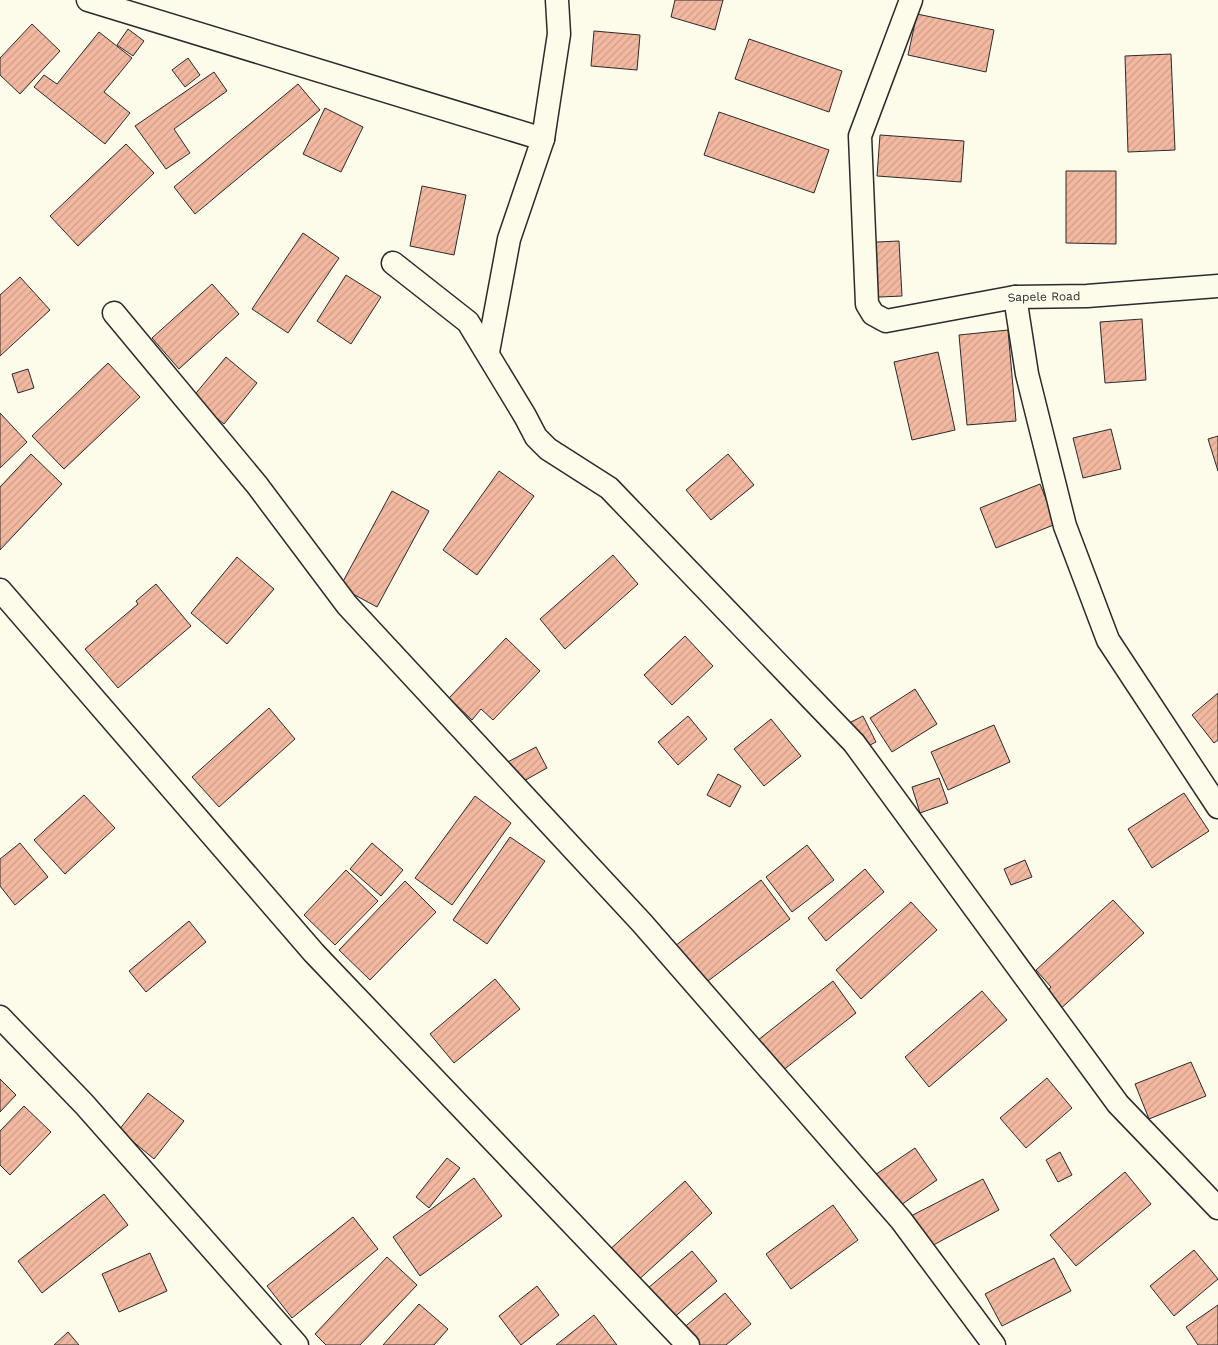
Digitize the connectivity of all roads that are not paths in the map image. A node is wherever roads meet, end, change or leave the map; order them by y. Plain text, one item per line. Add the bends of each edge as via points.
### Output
1 (88, 0) edge
2 (557, 0) edge
3 (911, 0) edge
4 (543, 138) junction
5 (393, 263) dead end
6 (1218, 286) edge
7 (1015, 297) junction
8 (114, 313) dead end
9 (488, 352) junction
10 (0, 590) edge
11 (1218, 807) edge
12 (0, 1017) edge
13 (1218, 1208) edge
14 (297, 1345) edge
15 (688, 1345) edge
16 (994, 1345) edge

1 - 4 street
2 - 4 street via 559,34
3 - 7 street, Sapele Road via 860,136 867,304 873,314 886,321
4 - 9 street via 509,239
5 - 9 street via 468,322
6 - 7 street, Sapele Road via 1087,296
7 - 11 street via 1027,374 1065,526 1108,640
8 - 16 street via 257,485 347,605 642,923 901,1220
9 - 13 street via 536,437 548,449 609,488 854,743 1118,1104
10 - 15 street via 314,953
12 - 14 street via 84,1104

